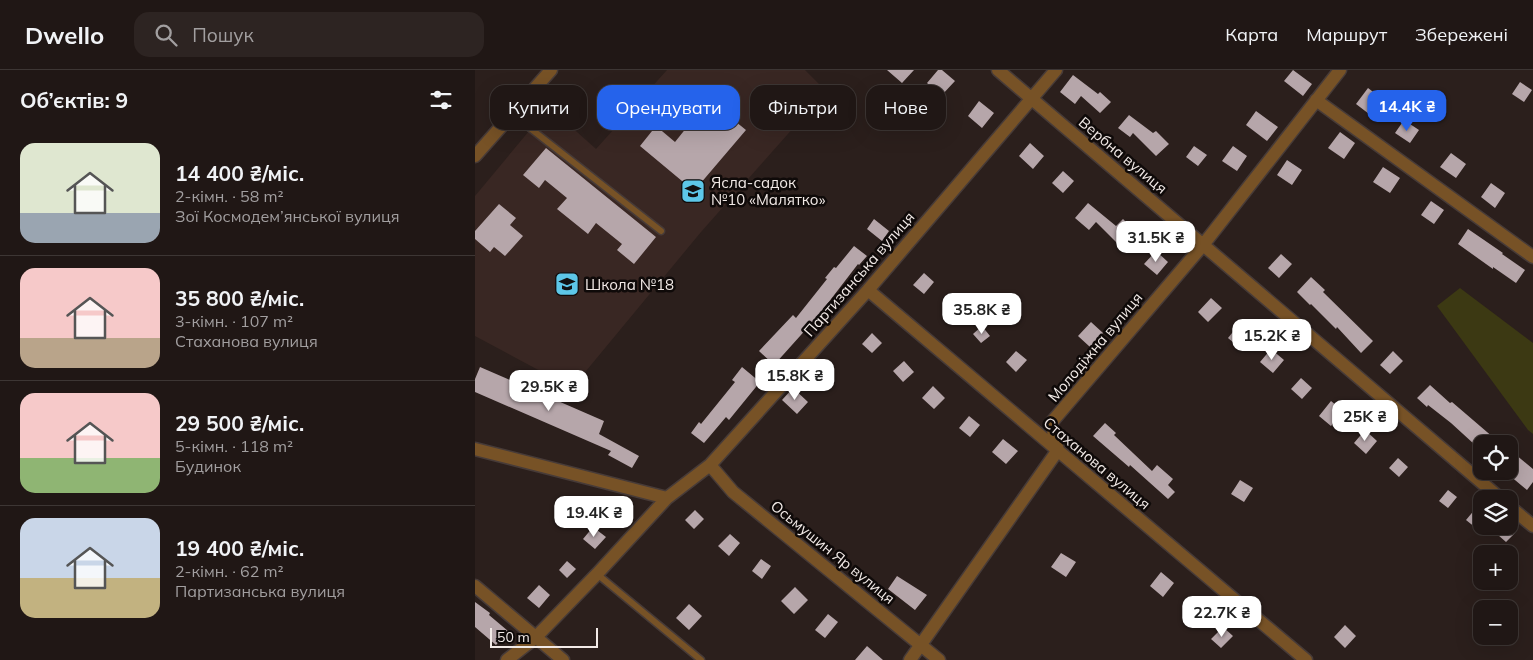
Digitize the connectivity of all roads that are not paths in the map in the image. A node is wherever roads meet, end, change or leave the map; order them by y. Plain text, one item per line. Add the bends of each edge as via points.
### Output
1 (551, 70) edge
2 (998, 70) edge
3 (1056, 70) edge
4 (1340, 70) edge
5 (538, 85) edge
6 (1031, 99) junction
7 (1316, 100) junction
8 (498, 130) edge
9 (532, 130) edge
10 (475, 156) edge
11 (661, 232) dead end
12 (1203, 245) junction
13 (1533, 257) edge
14 (868, 290) junction
15 (475, 450) edge
16 (1058, 450) junction
17 (710, 465) junction
18 (1490, 490) edge
19 (667, 498) junction
20 (1518, 514) edge
21 (1533, 526) edge
22 (597, 574) junction
23 (475, 586) edge
24 (536, 637) junction
25 (921, 645) junction
26 (507, 660) edge
27 (563, 660) edge
28 (701, 660) edge
29 (910, 660) edge
30 (939, 660) edge
31 (1306, 660) edge

1 - 5 street
2 - 6 street, Вербна вулиця
3 - 6 street, Партизанська вулиця
4 - 7 street, Молодіжна вулиця
6 - 12 street, Вербна вулиця
6 - 14 street, Партизанська вулиця
7 - 12 street, Молодіжна вулиця
7 - 13 street
8 - 10 street
9 - 11 lane
12 - 16 street, Молодіжна вулиця via 1051,423
12 - 18 street, Вербна вулиця
14 - 16 street, Стаханова вулиця
14 - 17 street, Партизанська вулиця
15 - 19 street
16 - 25 street
16 - 31 street, Стаханова вулиця
17 - 19 street, Партизанська вулиця
17 - 25 street, Осьмушин Яр вулиця via 733,492
19 - 22 street, Партизанська вулиця
20 - 21 street
22 - 24 street, Партизанська вулиця
22 - 28 lane
23 - 24 street
24 - 26 street, Партизанська вулиця
24 - 27 street
25 - 29 street
25 - 30 street, Осьмушин Яр вулиця

